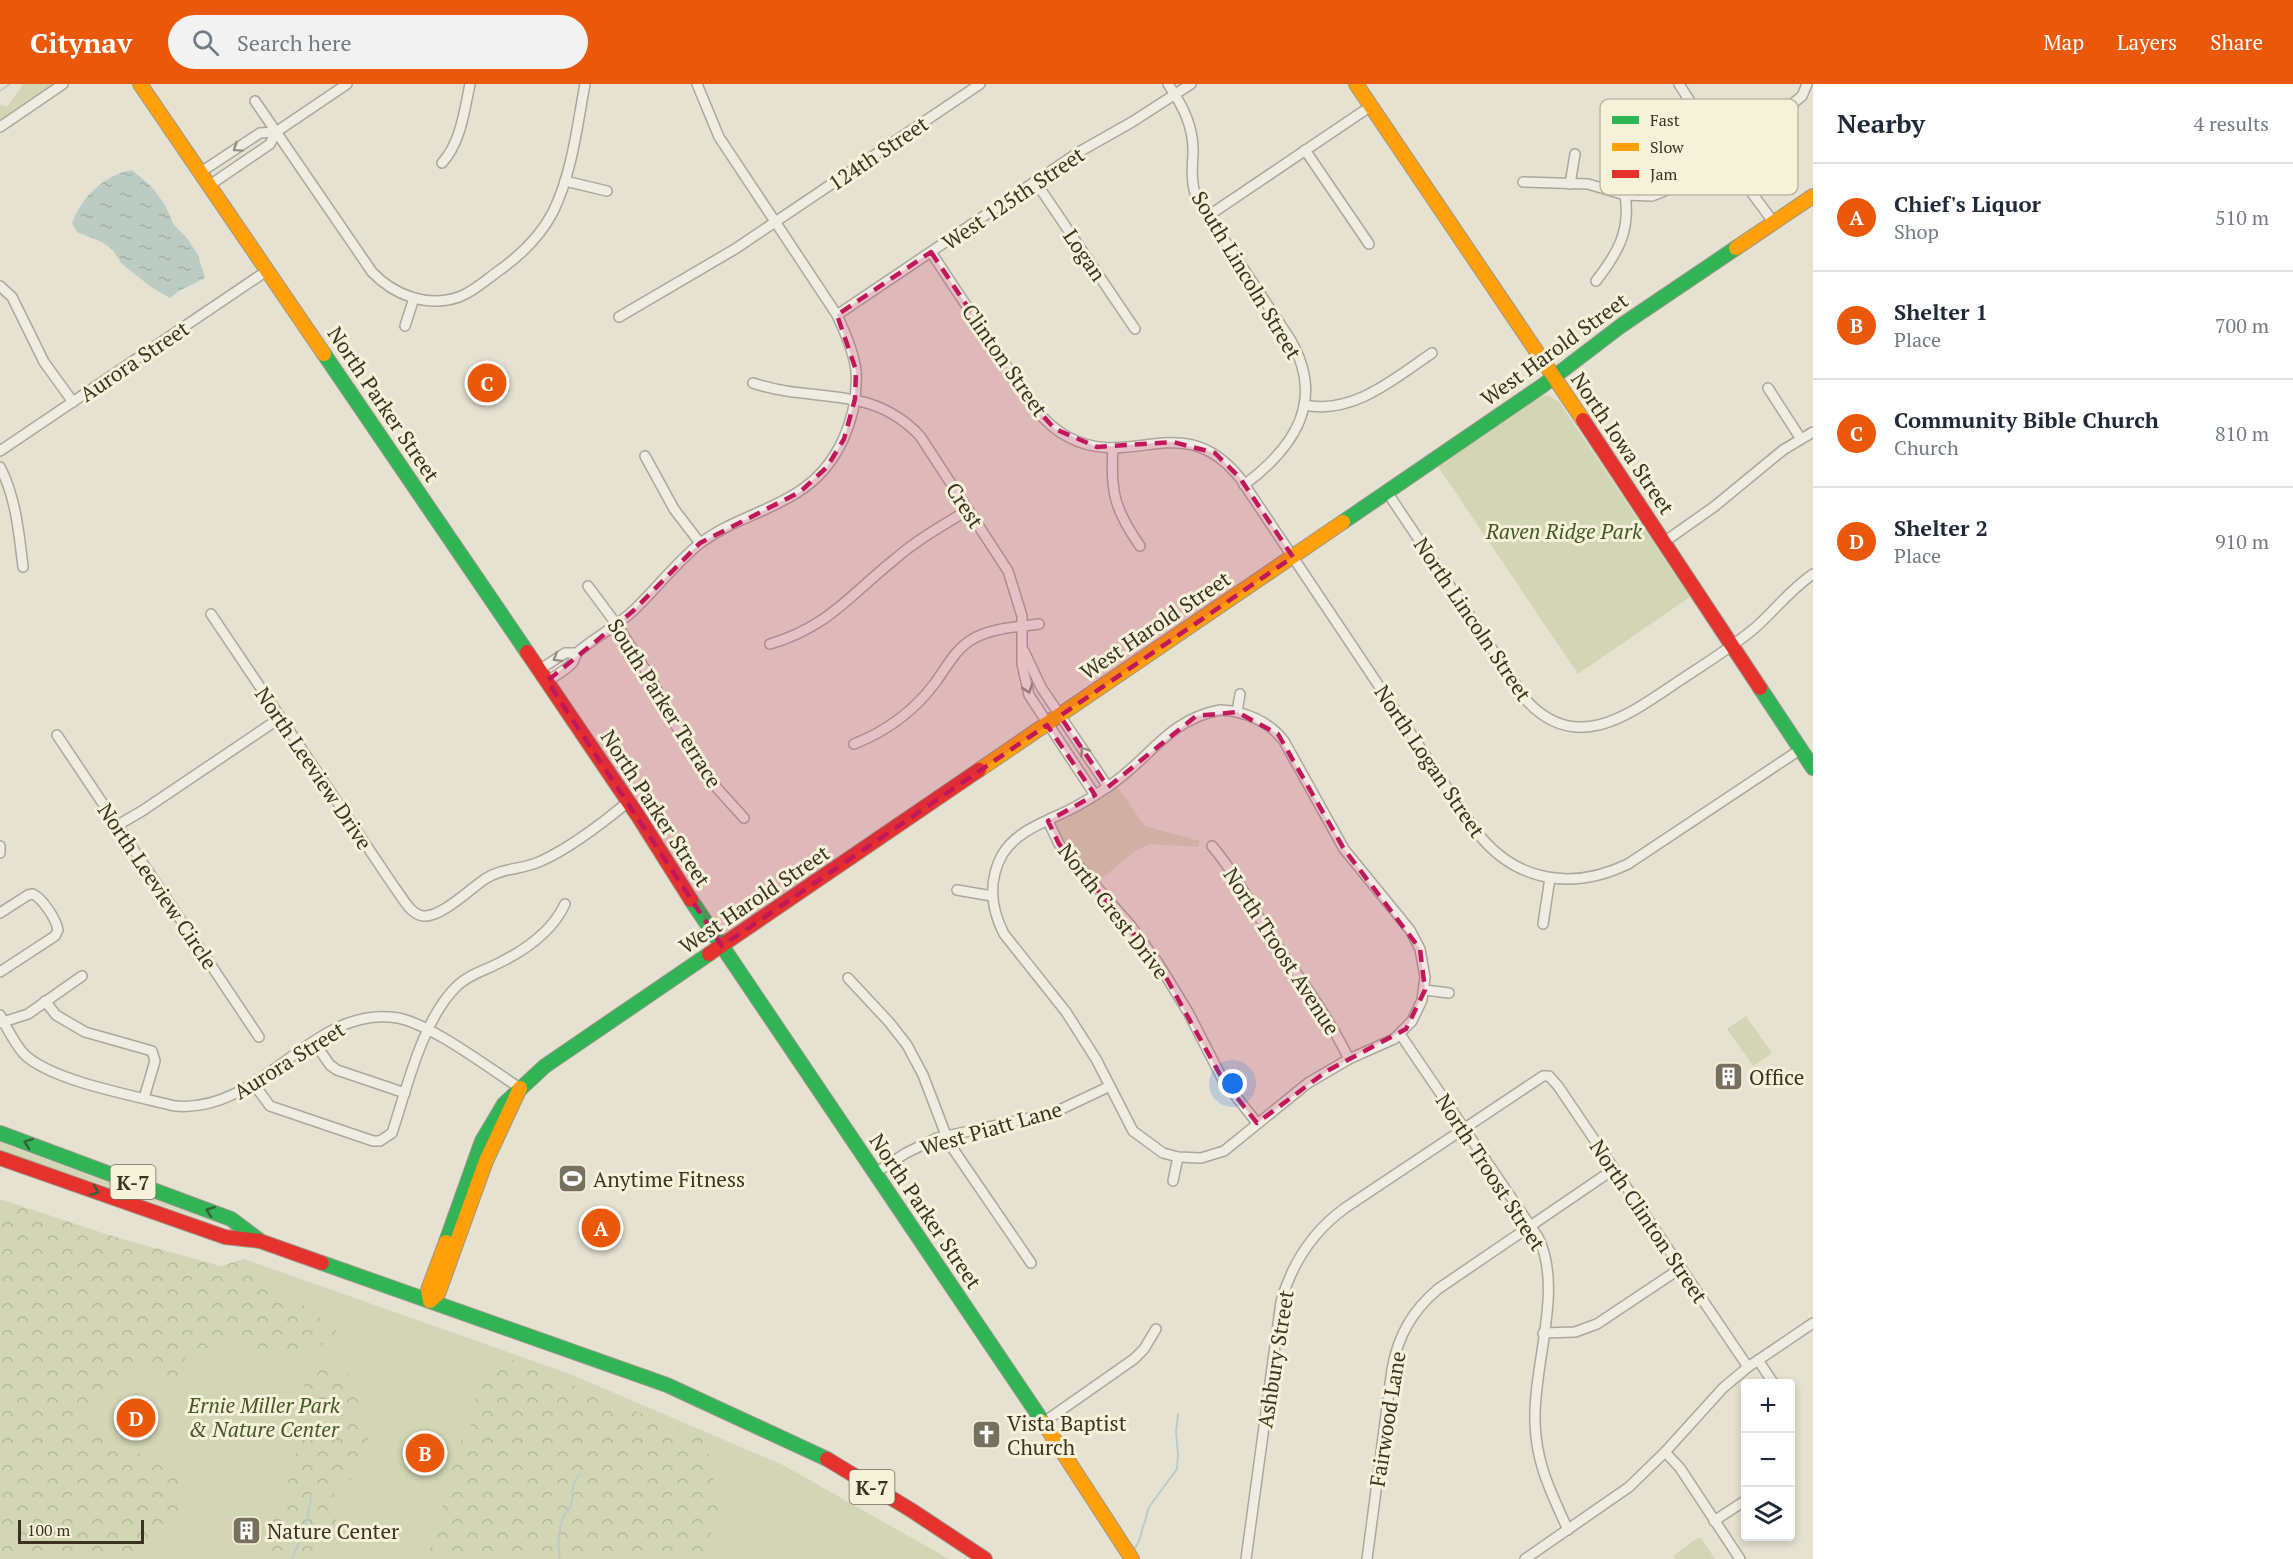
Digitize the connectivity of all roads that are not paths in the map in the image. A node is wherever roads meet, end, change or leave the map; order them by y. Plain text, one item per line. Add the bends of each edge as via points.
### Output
1 (63, 84) edge
2 (347, 84) edge
3 (470, 84) edge
4 (585, 84) edge
5 (697, 84) edge
6 (980, 84) edge
7 (1168, 84) edge
8 (1191, 84) edge
9 (1356, 84) edge
10 (1679, 84) edge
11 (1807, 84) edge
12 (143, 85) edge
13 (1175, 94) junction
14 (1689, 99) edge
15 (1798, 99) edge
16 (255, 101) dead end
17 (1371, 106) junction
18 (0, 127) edge
19 (276, 132) junction
20 (1305, 150) junction
21 (1575, 154) dead end
22 (442, 163) dead end
23 (201, 172) junction
24 (565, 181) junction
25 (1035, 181) junction
26 (1523, 182) dead end
27 (1570, 184) junction
28 (210, 185) junction
29 (1600, 188) edge
30 (607, 191) dead end
31 (1625, 195) joint
32 (1655, 195) edge
33 (1753, 195) edge
34 (1813, 196) edge
35 (1208, 216) junction
36 (776, 222) junction
37 (1774, 223) junction
38 (1369, 244) dead end
39 (931, 252) junction
40 (268, 270) junction
41 (1596, 281) dead end
42 (0, 286) edge
43 (414, 297) junction
44 (837, 315) junction
45 (619, 317) dead end
46 (405, 326) dead end
47 (1135, 329) dead end
48 (1432, 353) dead end
49 (1555, 377) junction
50 (753, 383) dead end
51 (1768, 388) dead end
52 (855, 399) junction
53 (73, 402) junction
54 (1304, 405) junction
55 (1813, 432) edge
56 (1801, 439) junction
57 (1113, 448) junction
58 (0, 452) edge
59 (645, 456) dead end
60 (0, 467) edge
61 (1244, 485) junction
62 (1387, 492) junction
63 (968, 510) junction
64 (1664, 542) junction
65 (700, 543) junction
66 (1140, 546) dead end
67 (1293, 557) junction
68 (23, 567) dead end
69 (1813, 574) edge
70 (588, 586) dead end
71 (211, 614) dead end
72 (1039, 624) dead end
73 (617, 625) junction
74 (1022, 627) junction
75 (770, 644) dead end
76 (1732, 645) junction
77 (1023, 648) junction
78 (577, 653) junction
79 (543, 675) junction
80 (1240, 694) dead end
81 (1237, 712) junction
82 (1060, 716) junction
83 (280, 718) junction
84 (1047, 725) junction
85 (57, 735) dead end
86 (854, 744) dead end
87 (1801, 749) junction
88 (1813, 768) edge
89 (1108, 787) junction
90 (1095, 795) junction
91 (628, 802) junction
92 (744, 818) dead end
93 (1048, 821) junction
94 (118, 825) junction
95 (0, 846) edge
96 (1212, 846) dead end
97 (0, 852) edge
98 (1550, 878) junction
99 (957, 890) dead end
100 (992, 896) junction
101 (565, 904) dead end
102 (0, 914) edge
103 (1544, 924) dead end
104 (722, 946) junction
105 (0, 972) edge
106 (82, 976) dead end
107 (848, 978) dead end
108 (1425, 990) junction
109 (1449, 993) dead end
110 (45, 1001) junction
111 (1, 1020) edge
112 (427, 1030) junction
113 (1400, 1034) junction
114 (259, 1037) dead end
115 (314, 1042) junction
116 (1349, 1059) junction
117 (1549, 1076) joint
118 (253, 1083) junction
119 (1108, 1086) junction
120 (520, 1088) junction
121 (405, 1094) junction
122 (144, 1098) junction
123 (1257, 1123) junction
124 (1464, 1128) junction
125 (0, 1133) edge
126 (946, 1136) junction
127 (1178, 1157) junction
128 (0, 1158) edge
129 (1614, 1169) junction
130 (875, 1173) junction
131 (1173, 1181) dead end
132 (1531, 1226) junction
133 (260, 1241) junction
134 (1031, 1263) dead end
135 (1681, 1268) junction
136 (430, 1301) junction
137 (1813, 1323) edge
138 (1156, 1329) dead end
139 (1544, 1333) junction
140 (1758, 1360) junction
141 (1748, 1367) junction
142 (1771, 1379) edge
143 (1044, 1422) junction
144 (1665, 1452) junction
145 (1741, 1503) edge
146 (1714, 1521) junction
147 (1568, 1530) junction
148 (985, 1559) edge
149 (1132, 1559) edge
150 (1246, 1559) edge
151 (1367, 1559) edge
152 (1525, 1559) edge
153 (1740, 1559) edge

1 - 18 street
2 - 19 street
3 - 22 street via 460,133
4 - 24 street
5 - 36 street via 719,137
6 - 36 street, 124th Street
7 - 13 street, South Lincoln Street
8 - 13 street, West 125th Street
9 - 17 main road, North Iowa Street
10 - 14 street
11 - 15 street
12 - 23 main road, North Parker Street
13 - 25 street, West 125th Street
13 - 35 street, South Lincoln Street via 1191,129 1193,188
16 - 19 street
17 - 20 street
17 - 49 main road, North Iowa Street
19 -> 23 street via 260,133
19 - 28 street via 270,144
19 - 43 street via 372,272 384,284
20 - 35 street
20 - 38 street
21 - 27 street
23 - 28 main road, North Parker Street
24 - 30 street
24 - 43 street via 537,237 509,263 460,296 441,300
25 - 39 street, West 125th Street
25 - 47 street, Logan
26 - 27 street
27 - 29 street
28 - 40 main road, North Parker Street
31 - 32 street
31 - 41 street via 1628,213 1622,237 1612,260
33 - 37 street
34 - 37 main road, West Harold Street
35 - 54 street, South Lincoln Street via 1298,353 1304,375
36 - 44 street
36 - 45 street, 124th Street
37 - 49 main road, West Harold Street via 1622,325
39 - 44 street, West 125th Street
39 - 57 street, Clinton Street via 1043,417 1084,445
40 - 53 street, Aurora Street
40 - 79 main road, North Parker Street
42 - 53 street via 12,297 45,362
43 - 46 street
44 - 52 street via 856,370
48 - 54 street via 1358,400 1328,407
49 - 62 main road, West Harold Street
49 - 64 main road, North Iowa Street
50 - 52 street, Crest via 773,390
51 - 56 street
52 - 63 street, Crest via 883,408 907,422
52 - 65 street via 849,425 832,459 809,485
53 - 58 street, Aurora Street
54 - 61 street, South Lincoln Street via 1297,430 1282,453
55 - 56 street
56 - 64 street
57 - 61 street, Clinton Street via 1191,444 1215,453
57 - 66 street via 1116,507
59 - 65 street via 674,509
60 - 68 street via 13,503
61 - 67 street, Clinton Street
62 - 67 main road, West Harold Street
62 - 76 street, North Lincoln Street via 1522,694 1537,710 1556,721 1587,727 1619,720
63 - 74 street, Crest via 1008,571
63 - 75 street via 896,557 837,611 806,630
64 - 76 main road, North Iowa Street
65 - 73 street
67 - 82 main road, West Harold Street
67 - 98 street, North Logan Street via 1483,839 1515,866
69 - 76 street, North Lincoln Street
70 - 73 street, South Parker Terrace
71 - 83 street, North Leeview Drive
72 - 74 street
73 - 78 street
73 - 92 street, South Parker Terrace via 687,746
74 - 77 street, Crest
74 - 86 street via 972,639 906,714 876,735
76 - 87 main road, North Iowa Street
77 - 82 street, Crest
77 -> 84 street, Crest via 1027,687
78 - 79 street via 572,663
78 -> 79 street via 565,653
79 - 91 main road, North Parker Street
80 - 81 street
81 - 89 street via 1220,710 1186,720
81 - 108 street via 1270,727 1284,741 1344,849 1416,939 1423,958
82 - 84 main road, West Harold Street
89 -> 82 street
83 - 91 street, North Leeview Drive via 412,912 422,916 432,916 494,873 540,862
83 - 94 street
84 - 90 street
84 - 104 main road, West Harold Street
85 - 94 street, North Leeview Circle
87 - 88 main road, North Iowa Street
87 - 98 street, North Logan Street via 1629,864 1587,879
89 - 90 street
90 - 93 street
91 - 104 main road, North Parker Street
93 - 100 street via 1024,832 1008,847 996,871
93 - 123 street, North Crest Drive via 1059,843 1158,963 1223,1080
94 - 114 street, North Leeview Circle
95 - 97 street
96 - 116 street, North Troost Avenue via 1328,1019
98 - 103 street
99 - 100 street
100 - 119 street via 1004,934 1066,1012
101 - 112 street via 536,939 459,984
102 - 105 street via 29,894 36,895 58,933
104 - 120 main road, West Harold Street via 554,1060
104 - 130 main road, North Parker Street
106 - 110 street
107 - 126 street via 895,1029 913,1055
108 - 109 street
108 - 113 street via 1418,1011
110 - 111 street via 27,1014
110 - 122 street via 57,1015 85,1032 152,1051 154,1061
111 - 122 street, Aurora Street via 24,1054 39,1065 71,1079
112 - 115 street, Aurora Street via 399,1018 360,1019 337,1027
112 - 120 street, Aurora Street
112 - 121 street
113 - 116 street
113 - 124 street, North Troost Street
115 - 118 street, Aurora Street
115 - 121 street via 338,1070
116 - 123 street via 1308,1083
117 - 124 street, Ashbury Street via 1536,1079
117 - 129 street, North Clinton Street
118 - 121 street via 270,1106 374,1141 392,1133
118 - 122 street, Aurora Street via 226,1100 190,1107
119 - 126 street, West Piatt Lane via 1053,1113
119 - 127 street via 1137,1136 1163,1153
120 - 136 main road, West Harold Street via 504,1104 482,1141 428,1290
123 - 127 street via 1236,1143 1216,1154 1193,1159
124 - 132 street, North Troost Street
124 - 150 street, Ashbury Street via 1334,1216 1295,1264 1281,1302
133 -> 125 main road, K-7 via 231,1219
126 - 130 street, West Piatt Lane via 924,1143
126 - 134 street
127 - 131 street
128 -> 133 main road, K-7 via 225,1238
129 - 132 street, Fairwood Lane
129 - 135 street, North Clinton Street
130 - 143 main road, North Parker Street
132 - 139 street, North Troost Street via 1544,1248 1549,1275
132 - 151 street, Fairwood Lane via 1438,1289 1403,1331 1392,1369
133 - 136 main road, K-7
135 - 139 street via 1597,1324 1575,1332
135 - 141 street, North Clinton Street
136 - 148 main road, K-7 via 667,1385 822,1456
137 - 140 street
138 - 143 street via 1134,1359
139 - 147 street, North Troost Street via 1534,1419 1536,1446 1542,1473
140 - 141 street
140 - 142 street
141 - 144 street via 1705,1406
143 - 149 main road, North Parker Street
144 - 146 street
144 - 147 street via 1629,1486
145 - 146 street
146 - 153 street
147 - 152 street

